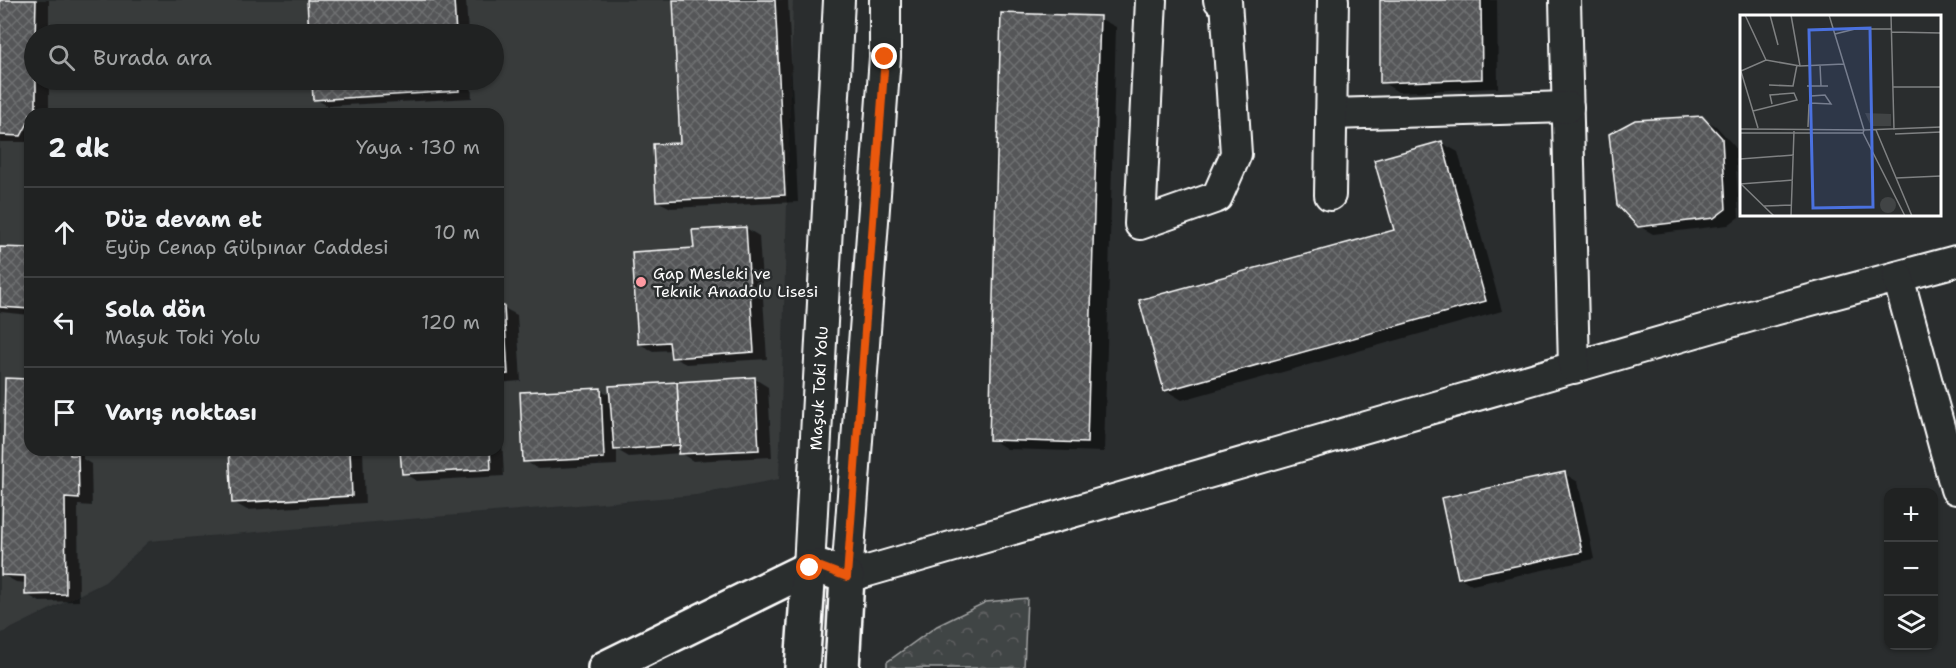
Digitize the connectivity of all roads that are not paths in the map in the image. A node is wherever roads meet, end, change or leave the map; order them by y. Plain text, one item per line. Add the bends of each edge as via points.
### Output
1 (839, 0) edge
2 (885, 0) edge
3 (1150, 0) edge
4 (1219, 0) edge
5 (1333, 0) edge
6 (1565, 0) edge
7 (1568, 107) junction
8 (1331, 114) junction
9 (1330, 195) dead end
10 (1956, 261) edge
11 (1898, 277) junction
12 (1574, 368) junction
13 (1956, 489) edge
14 (810, 568) junction
15 (847, 577) junction
16 (605, 668) edge
17 (802, 668) edge
18 (842, 668) edge

1 - 14 street, Maşuk Toki Yolu
2 - 15 street via 885,57
3 - 4 street via 1140,224 1217,197 1236,154 1226,2
5 - 8 street
6 - 7 street
7 - 8 street
7 - 12 street
8 - 9 street
10 - 11 street
11 - 12 street
11 - 13 street
12 - 15 street
14 - 15 main road via 821,567
14 - 16 main road
14 - 17 main road, Maşuk Toki Yolu
15 - 18 main road

